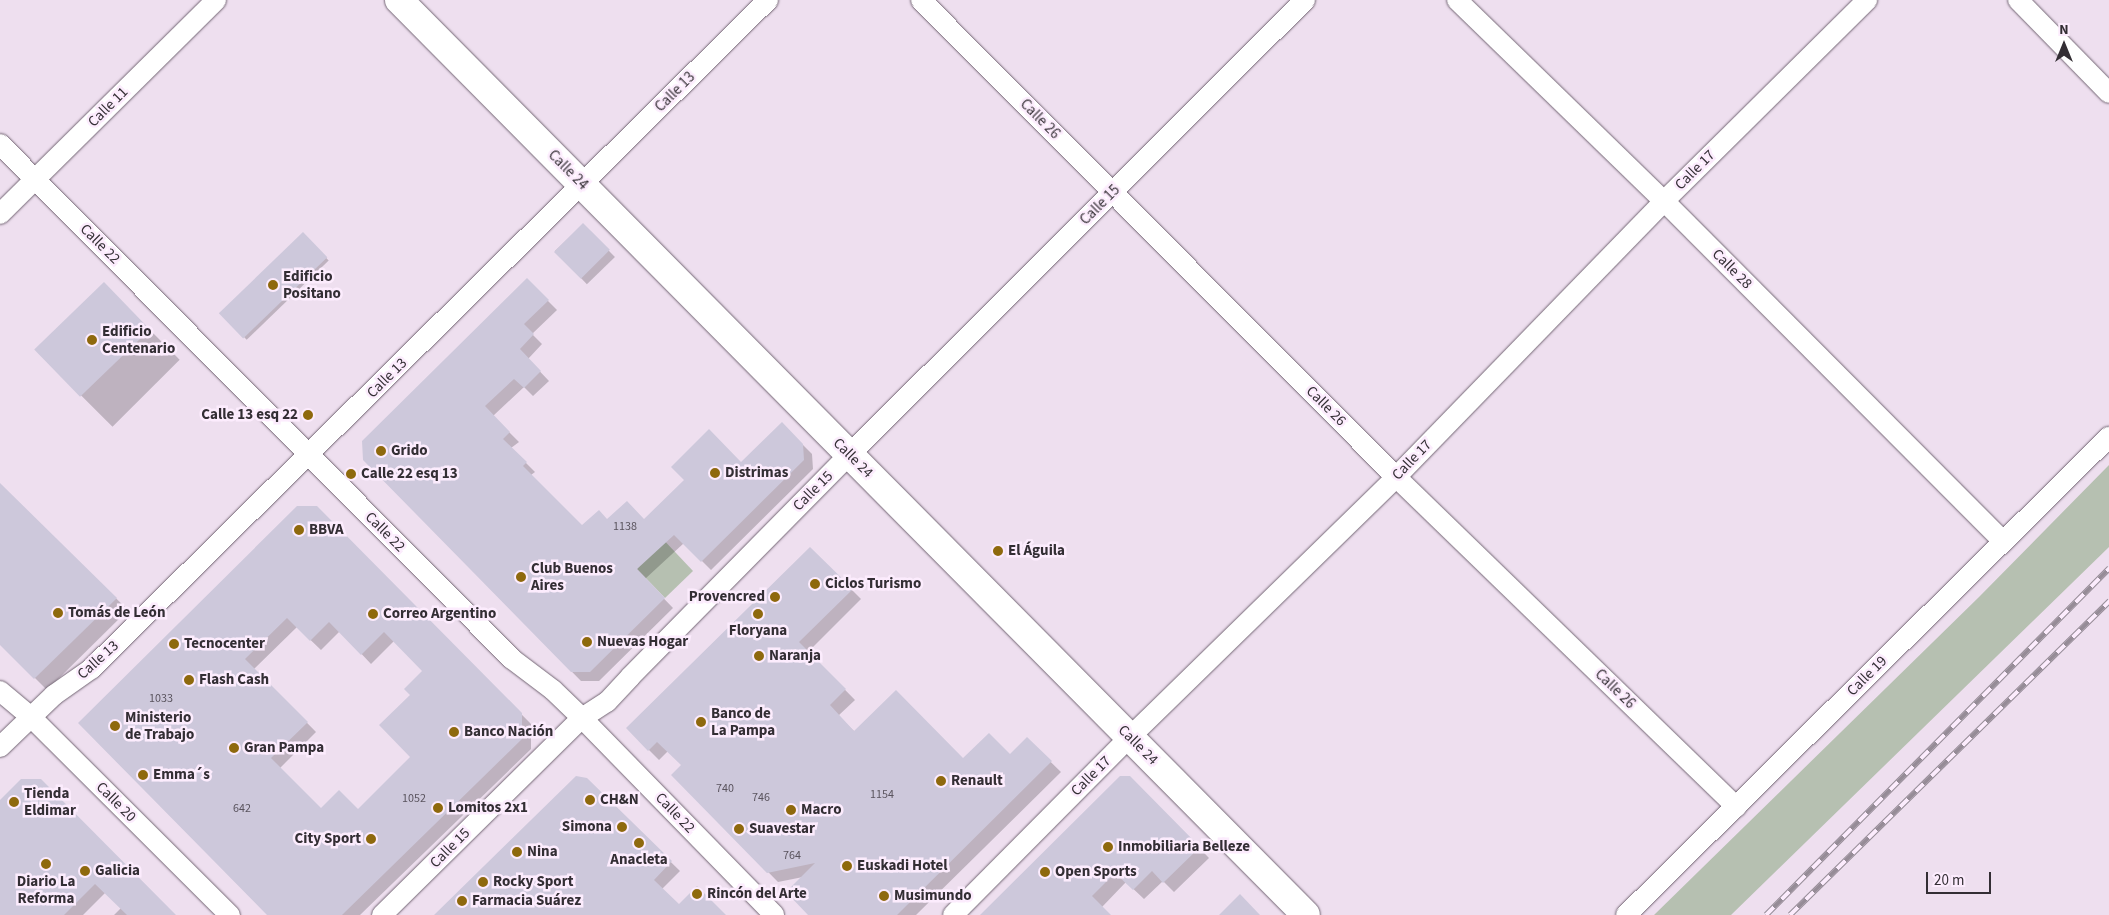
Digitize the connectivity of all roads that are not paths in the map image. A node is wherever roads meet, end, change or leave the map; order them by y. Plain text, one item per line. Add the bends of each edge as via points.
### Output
1 (216, 0) edge
2 (399, 0) edge
3 (768, 0) edge
4 (921, 0) edge
5 (1305, 0) edge
6 (1457, 0) edge
7 (1866, 0) edge
8 (2018, 0) edge
9 (2109, 93) edge
10 (0, 144) edge
11 (35, 179) junction
12 (582, 184) junction
13 (1112, 192) junction
14 (1664, 201) junction
15 (0, 214) edge
16 (2109, 437) edge
17 (850, 454) junction
18 (309, 455) junction
19 (1396, 477) junction
20 (2003, 541) junction
21 (0, 691) edge
22 (31, 716) junction
23 (582, 718) junction
24 (1130, 737) junction
25 (0, 747) edge
26 (1736, 807) junction
27 (230, 915) edge
28 (382, 915) edge
29 (774, 915) edge
30 (953, 915) edge
31 (1306, 915) edge
32 (1626, 915) edge

1 - 11 street, Calle 11
2 - 12 street, Calle 24
3 - 12 street, Calle 13
4 - 13 street, Calle 26
5 - 13 street, Calle 15
6 - 14 street, Calle 28
7 - 14 street, Calle 17
8 - 9 street
10 - 11 street, Calle 22
11 - 15 street, Calle 11
11 - 18 street, Calle 22
12 - 17 street, Calle 24
12 - 18 street, Calle 13
13 - 17 street, Calle 15
13 - 19 street, Calle 26
14 - 19 street, Calle 17
14 - 20 street, Calle 28
16 - 20 street, Calle 19
17 - 23 street, Calle 15 via 607,702
17 - 24 street, Calle 24
18 - 22 street, Calle 13 via 91,669
18 - 23 street, Calle 22 via 512,659 553,690
19 - 24 street, Calle 17
19 - 26 street, Calle 26
20 - 26 street, Calle 19
21 - 22 street, Calle 20
22 - 25 street, Calle 13
22 - 27 street, Calle 20
23 - 28 street, Calle 15
23 - 29 street, Calle 22
24 - 30 street, Calle 17
24 - 31 street, Calle 24
26 - 32 street, Calle 19

